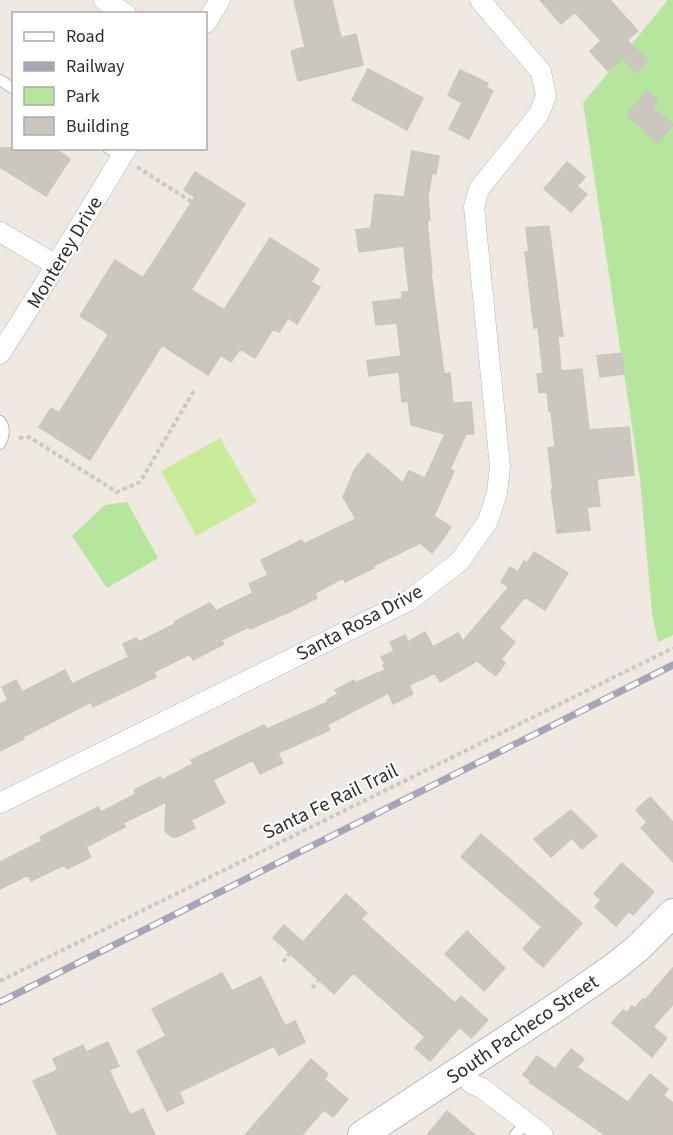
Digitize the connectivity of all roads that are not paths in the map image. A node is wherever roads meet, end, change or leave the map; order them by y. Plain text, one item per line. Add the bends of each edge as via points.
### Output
1 (104, 0) edge
2 (220, 0) edge
3 (480, 0) edge
4 (123, 12) edge
5 (207, 21) edge
6 (123, 155) edge
7 (0, 232) edge
8 (56, 265) junction
9 (0, 354) edge
10 (0, 421) edge
11 (0, 444) edge
12 (0, 803) edge
13 (673, 913) edge
14 (459, 1070) junction
15 (520, 1129) edge
16 (362, 1135) edge
17 (543, 1135) edge

1 - 4 street
2 - 5 street
3 - 12 street, Santa Rosa Drive via 541,72 546,96 539,114 479,189 474,207 500,466 488,521 460,561 410,600
6 - 8 street, Monterey Drive
7 - 8 street
8 - 9 street, Monterey Drive
10 - 11 lane via 4,437
13 - 14 street, South Pacheco Street via 613,968
14 - 15 street via 472,1084 482,1088
14 - 16 street, South Pacheco Street
15 - 17 street

